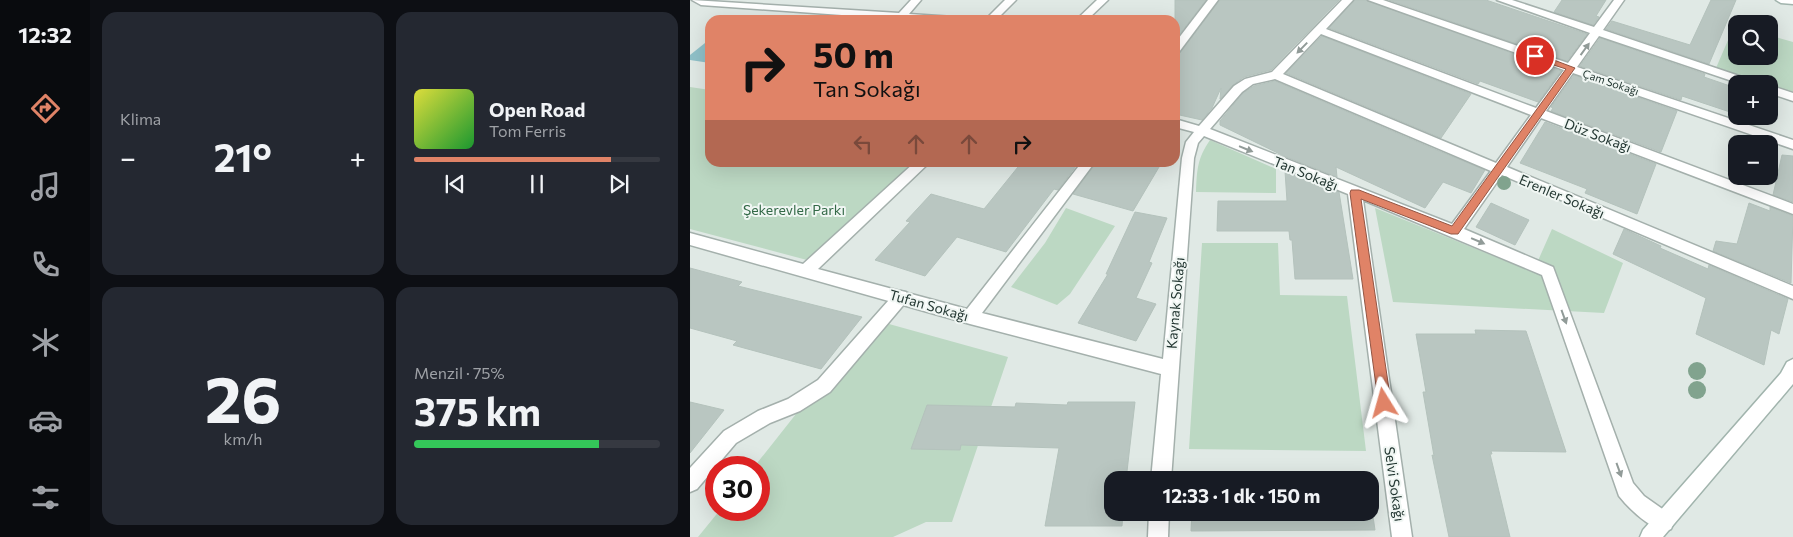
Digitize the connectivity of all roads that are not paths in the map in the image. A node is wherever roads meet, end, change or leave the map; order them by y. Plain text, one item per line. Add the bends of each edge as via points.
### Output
1 (697, 0) edge
2 (796, 0) edge
3 (916, 0) edge
4 (1011, 0) edge
5 (1103, 0) edge
6 (1212, 0) edge
7 (1348, 0) edge
8 (1373, 0) edge
9 (1502, 0) edge
10 (1619, 0) edge
11 (1781, 0) edge
12 (1793, 1) edge
13 (788, 8) junction
14 (888, 15) edge
15 (903, 15) edge
16 (995, 15) edge
17 (1086, 15) edge
18 (1319, 30) junction
19 (1597, 32) junction
20 (1180, 43) edge
21 (1571, 68) junction
22 (1276, 75) junction
23 (1728, 76) edge
24 (1778, 92) edge
25 (1793, 97) edge
26 (1539, 112) junction
27 (1180, 124) edge
28 (1201, 130) junction
29 (1793, 145) edge
30 (919, 167) edge
31 (1085, 167) edge
32 (1498, 170) junction
33 (1355, 193) junction
34 (1793, 209) edge
35 (1455, 231) junction
36 (690, 239) edge
37 (806, 271) junction
38 (1793, 293) edge
39 (901, 297) junction
40 (970, 317) junction
41 (1793, 367) edge
42 (1169, 368) junction
43 (1163, 471) edge
44 (690, 482) edge
45 (1159, 521) edge
46 (1664, 522) junction
47 (1158, 537) edge
48 (1402, 537) edge
49 (1650, 537) edge

1 - 13 street
2 - 13 street
3 - 15 street
4 - 16 street
5 - 17 street
6 - 20 street
7 - 18 street
8 - 21 street, Çam Sokağı
9 - 19 street
10 - 19 street
11 - 12 street
13 - 14 street
18 -> 22 street
18 - 26 street, Düz Sokağı
21 -> 19 street
19 - 23 street
21 - 26 street
21 - 29 street, Çam Sokağı
22 - 28 street, Kaynak Sokağı via 1249,81 1238,89
22 - 32 street, Erenler Sokağı
24 - 25 street
26 - 32 street
26 - 34 street, Düz Sokağı
27 - 28 street, Tan Sokağı
28 -> 33 street, Tan Sokağı
28 - 42 street, Kaynak Sokağı via 1192,142 1188,158
30 - 37 street
31 - 40 street
32 - 35 street
32 - 38 street, Erenler Sokağı
33 - 35 street, Tan Sokağı
33 - 48 street, Selvi Sokağı
35 -> 46 street, Tan Sokağı via 1548,271 1626,489 1636,503
36 - 37 street, Tufan Sokağı
37 - 39 street, Tufan Sokağı
39 - 40 street, Tufan Sokağı
39 - 44 street via 824,386 730,437
40 - 42 street, Tufan Sokağı
41 - 46 street
42 - 43 street, Kaynak Sokağı
45 - 47 street
46 - 49 street

